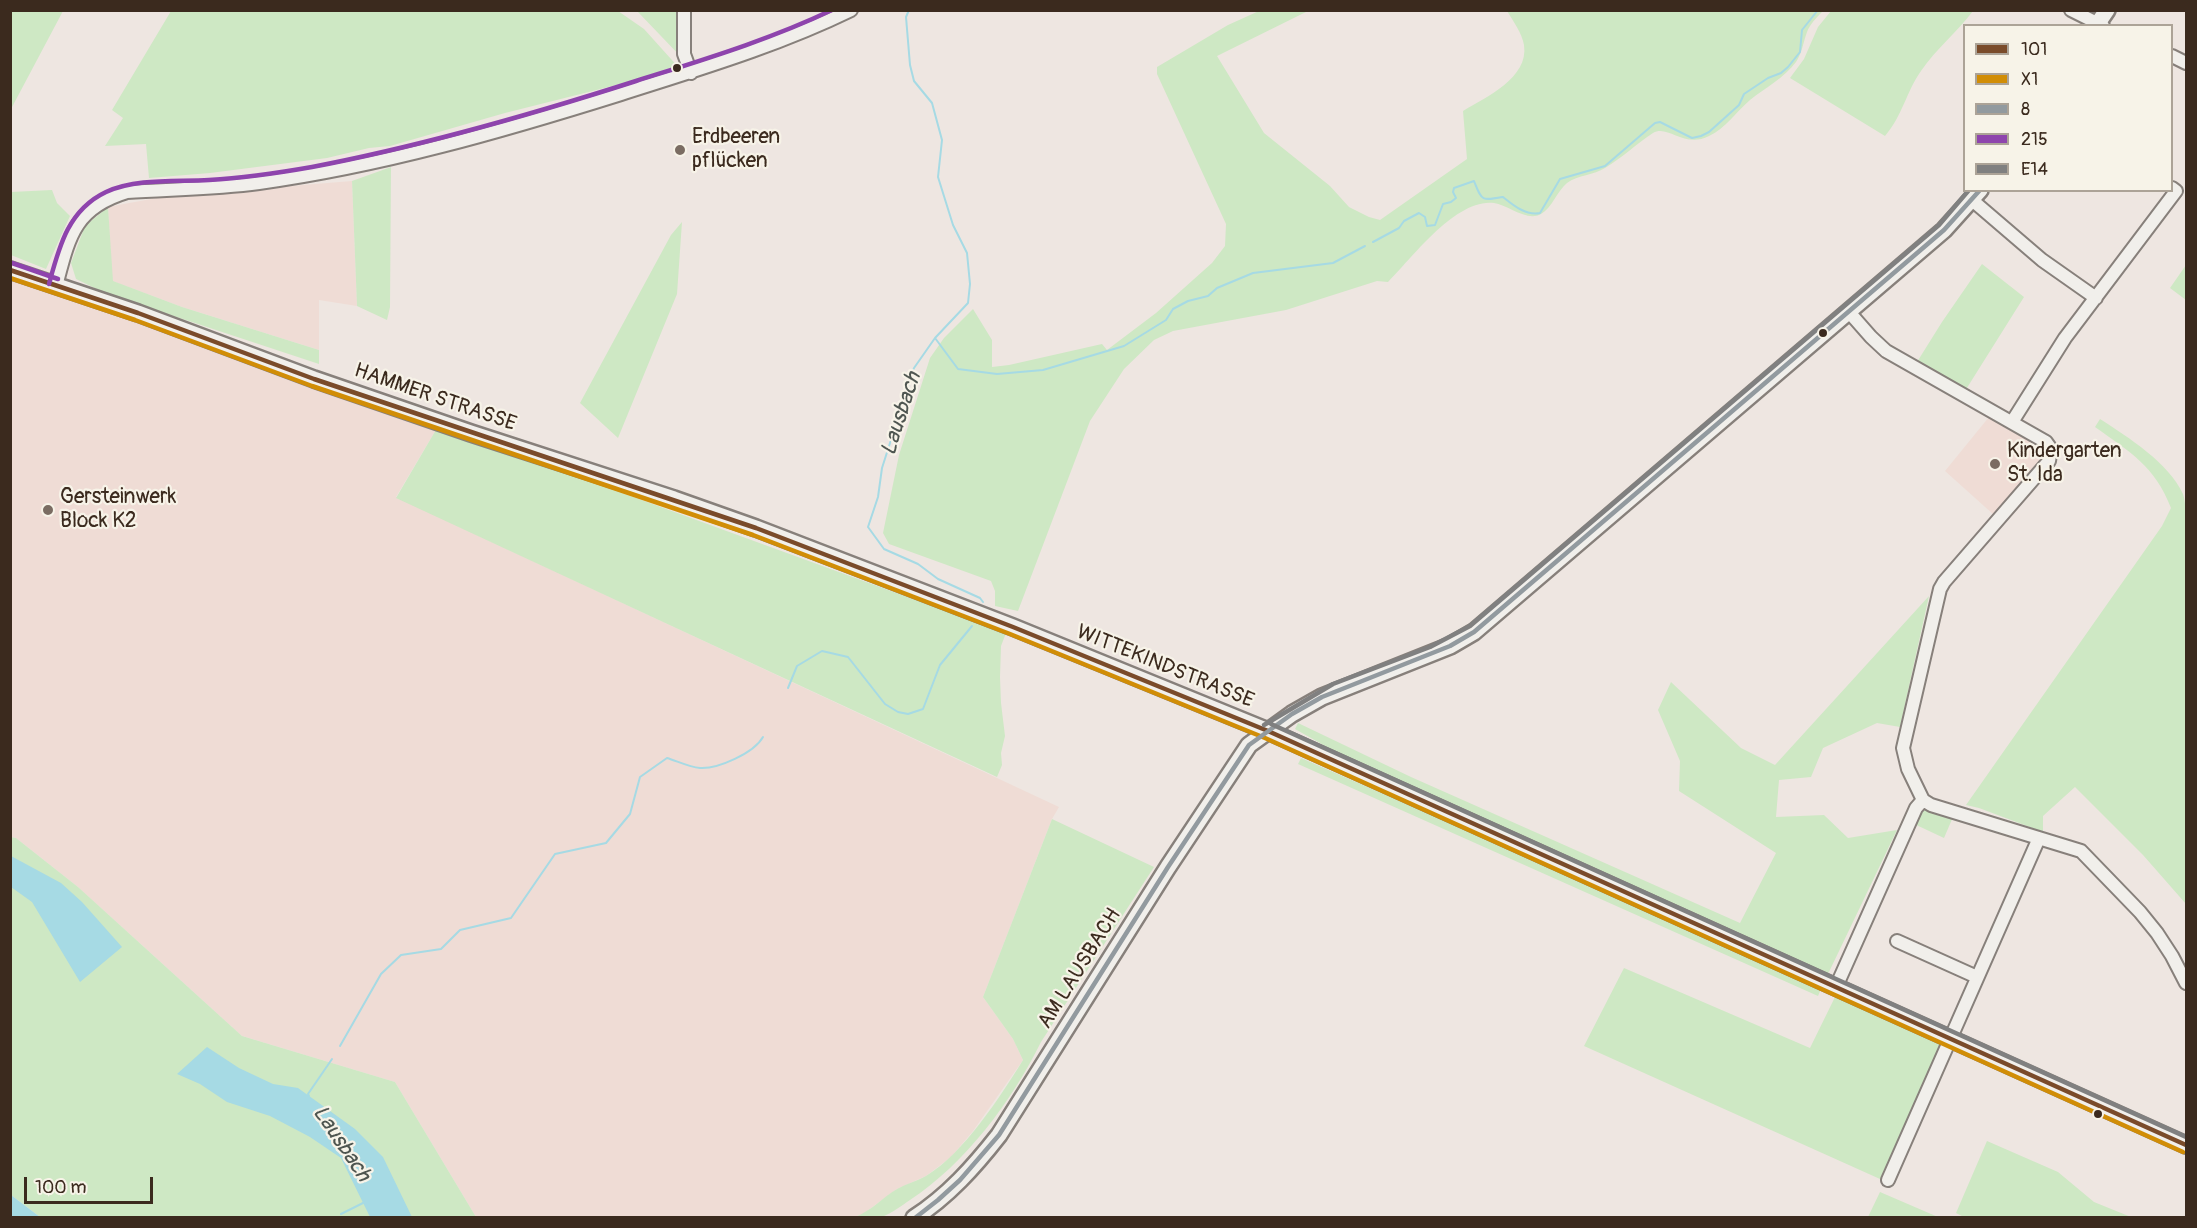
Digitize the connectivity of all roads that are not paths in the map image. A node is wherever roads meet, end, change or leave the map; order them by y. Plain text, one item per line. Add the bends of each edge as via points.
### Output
1 (684, 10) edge
2 (851, 10) edge
3 (2071, 10) edge
4 (2107, 10) edge
5 (2097, 24) edge
6 (2100, 24) edge
7 (2173, 56) edge
8 (2187, 63) edge
9 (691, 73) junction
10 (2172, 192) edge
11 (1976, 195) edge
12 (10, 270) edge
13 (56, 286) junction
14 (2096, 298) junction
15 (1849, 312) junction
16 (2012, 422) junction
17 (846, 563) joint
18 (1268, 731) junction
19 (1923, 800) junction
20 (2039, 838) junction
21 (1897, 941) dead end
22 (1977, 977) junction
23 (2187, 983) edge
24 (1836, 987) junction
25 (1951, 1038) junction
26 (2187, 1144) edge
27 (1888, 1180) dead end
28 (914, 1218) edge

1 - 9 street via 684,54
2 - 9 street via 780,42
3 - 5 street
4 - 6 main road
7 - 8 street
9 - 13 street via 544,118 307,176 256,184 127,192 112,197 99,202 81,218
10 - 14 street
11 - 14 street via 2042,260
11 - 15 main road, AM LAUSBACH via 1944,230
12 - 13 main road, HAMMER STRASSE
13 - 17 main road, HAMMER STRASSE via 314,379 674,499
14 - 16 street via 2044,368
15 - 16 street via 1886,351
15 - 18 main road, AM LAUSBACH via 1474,632 1442,650 1322,697
16 - 19 street via 2046,442 2051,449 2049,461 1940,589 1903,748
17 - 18 main road, WITTEKINDSTRASSE
18 - 24 main road, WITTEKINDSTRASSE
18 - 28 main road, AM LAUSBACH via 1239,758 999,1135 954,1187
19 - 20 street
19 - 24 street
20 - 22 street
20 - 23 street via 2081,851 2091,860 2157,933
21 - 22 street
22 - 25 street
24 - 25 main road, WITTEKINDSTRASSE
25 - 26 main road, WITTEKINDSTRASSE
25 - 27 street

